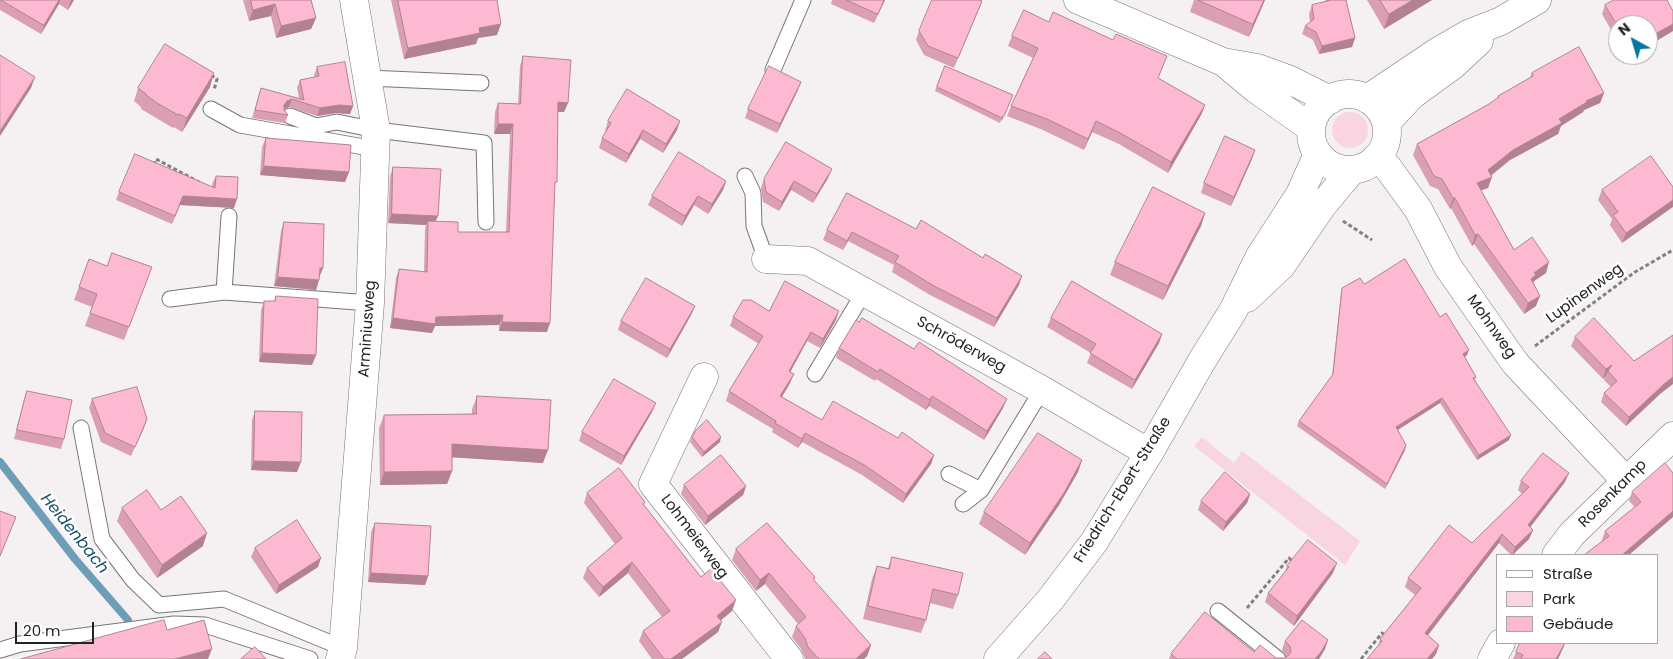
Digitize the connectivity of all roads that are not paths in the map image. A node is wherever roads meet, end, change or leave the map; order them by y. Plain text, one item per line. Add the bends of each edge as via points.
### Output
1 (354, 0) edge
2 (804, 0) edge
3 (1078, 0) edge
4 (1537, 0) edge
5 (1501, 21) junction
6 (1223, 62) junction
7 (773, 70) edge
8 (368, 78) junction
9 (481, 83) dead end
10 (1367, 99) junction
11 (1330, 100) junction
12 (210, 109) road end
13 (290, 116) edge
14 (1386, 123) junction
15 (1311, 128) junction
16 (375, 139) junction
17 (1318, 154) junction
18 (1378, 157) junction
19 (1352, 170) junction
20 (745, 176) dead end
21 (229, 216) dead end
22 (486, 222) dead end
23 (766, 259) joint
24 (224, 292) junction
25 (864, 292) junction
26 (170, 298) dead end
27 (370, 303) junction
28 (1233, 311) junction
29 (815, 374) dead end
30 (704, 377) dead end
31 (1042, 390) junction
32 (81, 428) dead end
33 (1673, 436) edge
34 (1150, 453) junction
35 (949, 474) dead end
36 (1626, 481) junction
37 (981, 490) junction
38 (963, 504) dead end
39 (1557, 554) edge
40 (1218, 611) dead end
41 (1500, 644) edge
42 (0, 650) edge
43 (342, 653) edge
44 (310, 659) edge
45 (789, 659) edge
46 (998, 659) edge
47 (1278, 659) edge
48 (1492, 659) edge

1 - 8 street, Arminiusweg
2 - 7 lane
3 - 6 street
4 - 5 street
5 - 10 street via 1468,34
5 - 14 street via 1452,66 1412,95
6 - 11 street via 1257,68
6 - 15 street
8 - 9 lane
8 - 16 street, Arminiusweg
10 - 11 street via 1348,94
10 - 14 street via 1379,109
11 - 15 street via 1321,107
12 - 16 lane via 240,125 364,147
13 - 16 lane via 316,126 337,122
14 - 18 street via 1387,137
15 - 17 street
16 - 22 lane via 484,143
16 - 27 street, Arminiusweg
17 - 19 street via 1335,167
17 - 28 street, Friedrich-Ebert-Straße via 1300,194 1260,256
18 - 19 street
18 - 36 street, Mohnweg via 1418,209 1448,267 1515,363
19 - 28 street, Friedrich-Ebert-Straße via 1322,206 1281,266
20 - 23 lane via 753,193 754,226
21 - 24 lane
23 - 25 street, Schröderweg via 808,261
24 - 26 lane
24 - 27 lane
25 - 29 lane
25 - 31 street, Schröderweg
27 - 43 street, Arminiusweg
28 - 34 street, Friedrich-Ebert-Straße
30 - 45 street, Lohmeierweg via 654,484
31 - 34 street, Schröderweg
31 - 37 lane
32 - 43 lane via 102,539 133,580 159,605 224,599
33 - 36 street, Rosenkamp
34 - 46 street, Friedrich-Ebert-Straße via 1094,542 1050,600
35 - 37 lane
36 - 39 street, Rosenkamp via 1572,534
37 - 38 lane
40 - 47 lane
41 - 48 street
42 - 44 lane via 20,644 174,624 205,625

